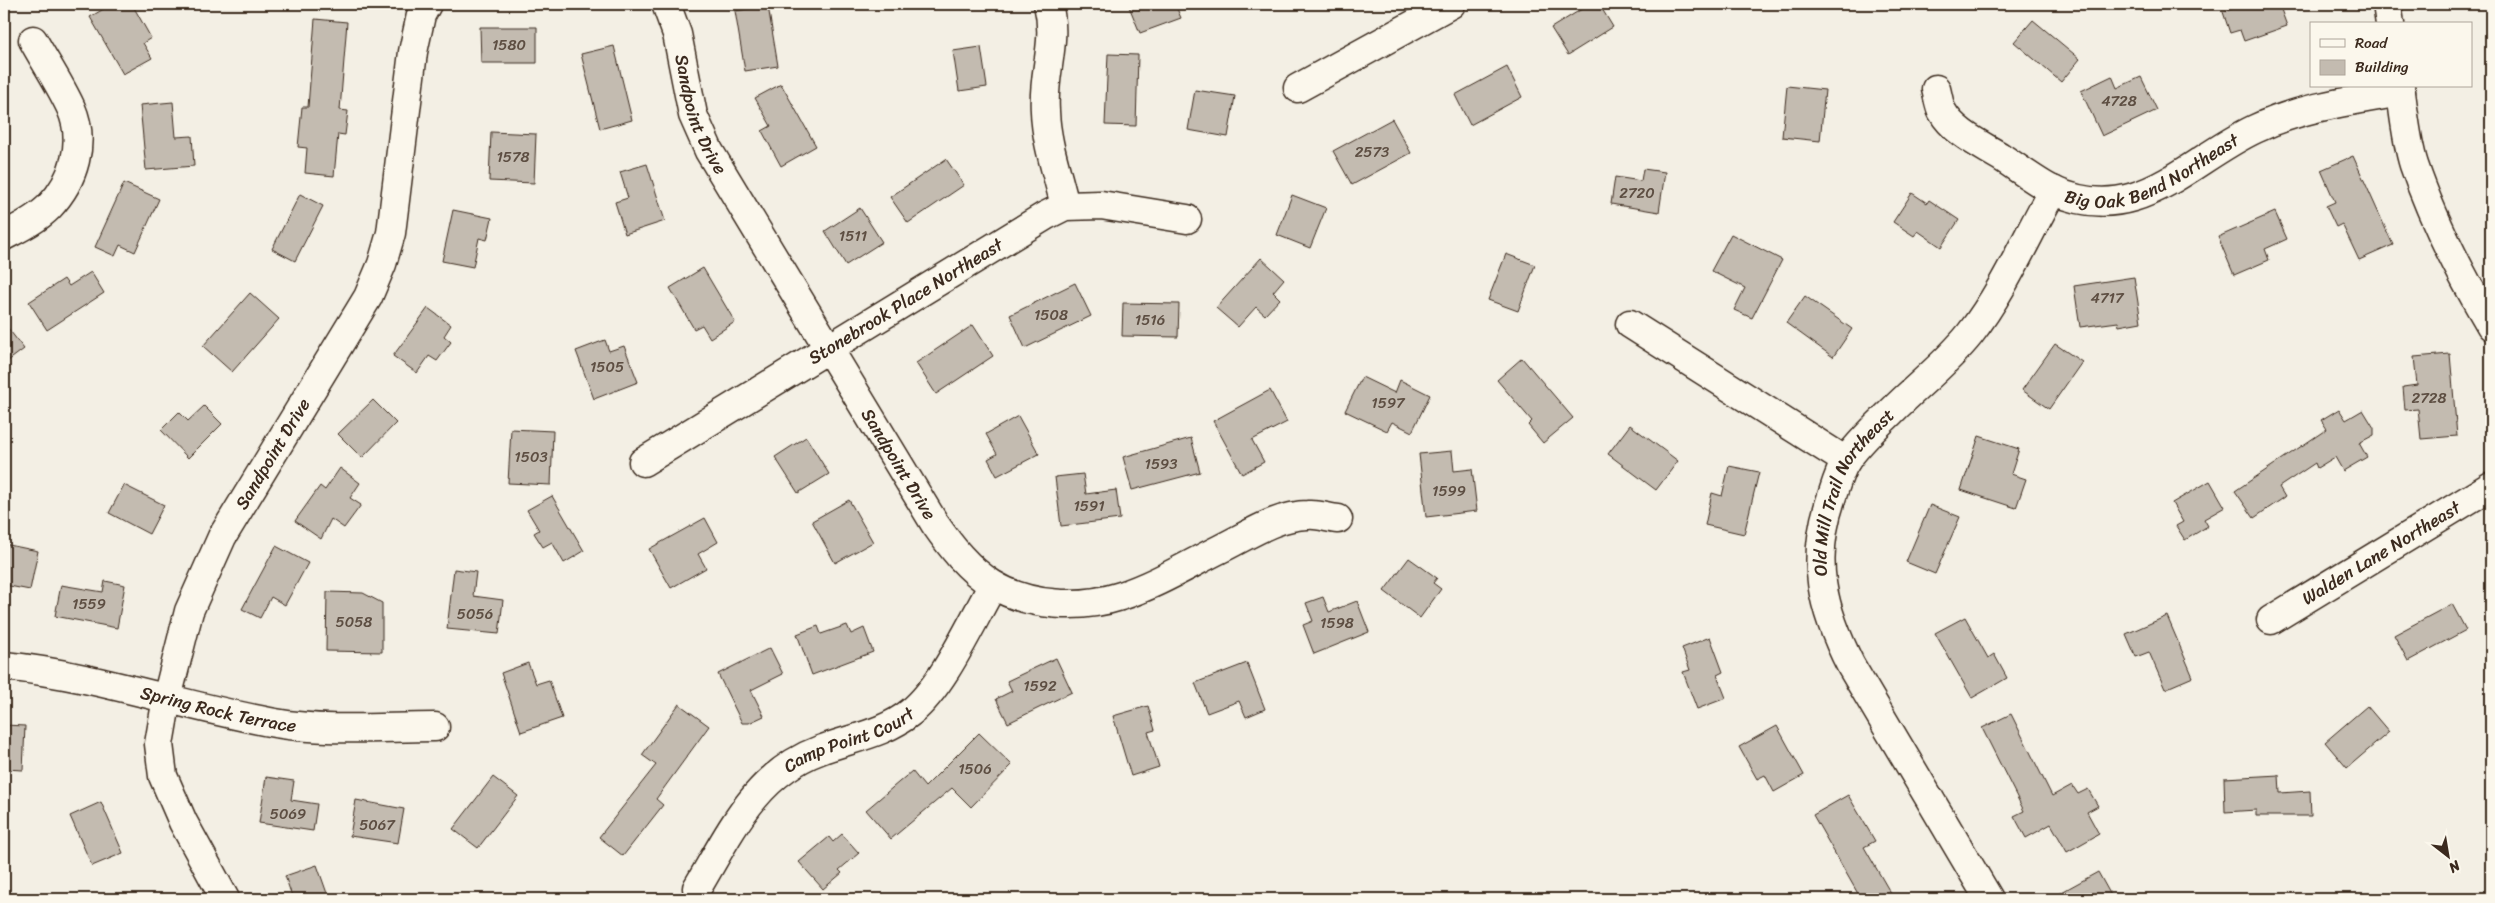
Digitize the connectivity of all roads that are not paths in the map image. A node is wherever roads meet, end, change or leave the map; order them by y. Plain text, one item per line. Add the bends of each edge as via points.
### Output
1 (427, 4) edge
2 (666, 4) edge
3 (1048, 4) edge
4 (1451, 4) edge
5 (2387, 4) edge
6 (1407, 14) edge
7 (2390, 22) edge
8 (33, 40) dead end
9 (1298, 88) dead end
10 (2400, 89) edge
11 (1936, 90) dead end
12 (2052, 190) junction
13 (1065, 206) junction
14 (1187, 218) dead end
15 (4, 236) edge
16 (1630, 324) dead end
17 (2491, 326) edge
18 (828, 349) junction
19 (1846, 461) junction
20 (643, 462) dead end
21 (2491, 486) edge
22 (1338, 520) dead end
23 (993, 585) junction
24 (2271, 620) dead end
25 (4, 666) edge
26 (166, 698) junction
27 (435, 727) dead end
28 (697, 888) dead end
29 (225, 899) edge
30 (1989, 899) edge

1 - 26 street, Sandpoint Drive via 421,15 415,44 391,234 382,264 368,297 222,537 189,611
2 - 18 street, Sandpoint Drive via 677,34 693,115 709,151
3 - 13 street via 1053,38 1044,112
4 - 6 street
5 - 7 street
6 - 9 street
8 - 15 street via 71,108 76,125 77,156 73,170 49,207
10 - 12 street, Big Oak Bend Northeast via 2319,106 2254,129 2155,190 2135,198 2109,202 2082,199
10 - 17 street via 2414,163 2433,214
11 - 12 street, Big Oak Bend Northeast via 1942,111 1959,130
12 - 19 street, Old Mill Trail Northeast via 1989,308 1969,335
13 - 14 street, Stonebrook Place Northeast via 1100,206
13 - 18 street, Stonebrook Place Northeast
16 - 19 street
18 - 20 street, Stonebrook Place Northeast
18 - 23 street, Sandpoint Drive via 935,524 953,549
19 - 30 street, Old Mill Trail Northeast via 1824,518 1820,544 1825,604 1836,637 1851,666
21 - 24 street, Walden Lane Northeast
22 - 23 street, Sandpoint Drive via 1308,515 1280,520 1147,585 1093,603 1043,602
23 - 28 street, Camp Point Court via 941,675 912,711 881,730 802,758 771,779 752,797
25 - 26 street, Spring Rock Terrace
26 - 27 street, Spring Rock Terrace via 297,726
26 - 29 street, Sandpoint Drive via 159,744 163,776 183,822

